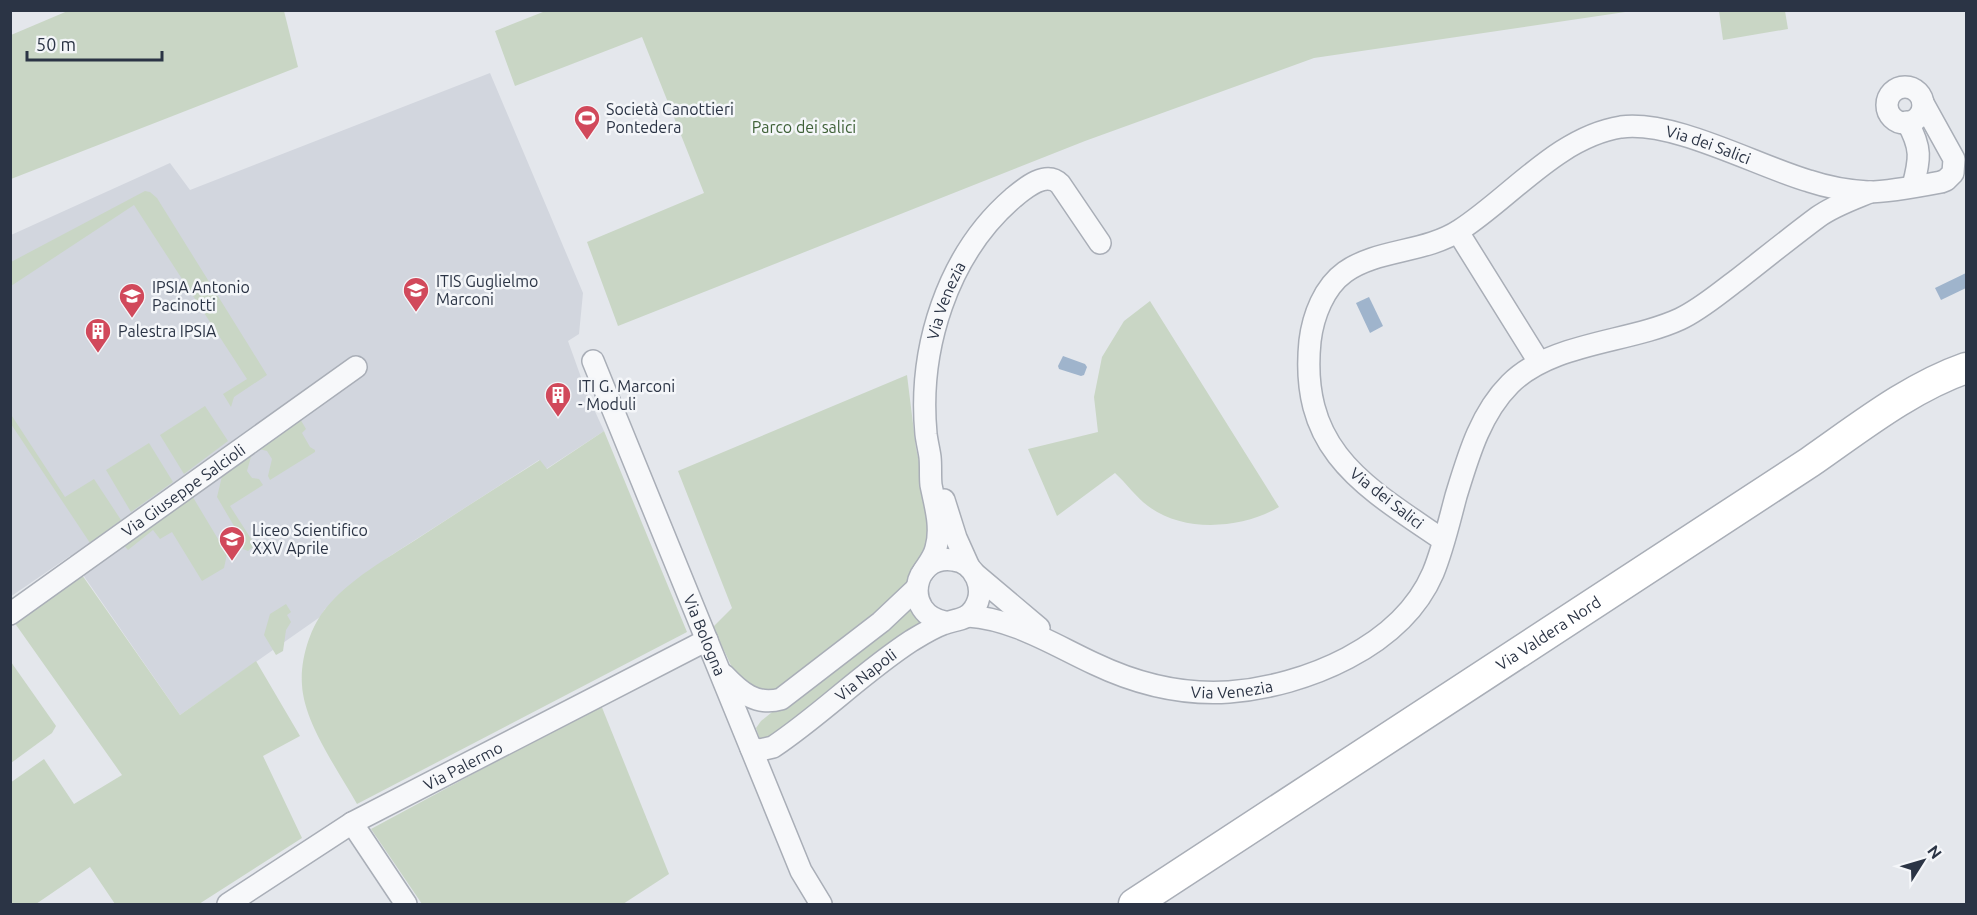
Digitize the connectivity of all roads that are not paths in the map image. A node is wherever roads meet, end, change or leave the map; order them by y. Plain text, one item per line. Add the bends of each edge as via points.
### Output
1 (1923, 103) junction
2 (1907, 122) junction
3 (1808, 181) junction
4 (1912, 186) junction
5 (1870, 192) junction
6 (1818, 218) junction
7 (1458, 232) junction
8 (1100, 243) dead end
9 (593, 362) dead end
10 (1539, 362) junction
11 (356, 367) dead end
12 (1966, 368) edge
13 (930, 456) junction
14 (1443, 540) junction
15 (972, 571) junction
16 (920, 580) junction
17 (10, 614) edge
18 (968, 616) junction
19 (945, 622) junction
20 (707, 640) junction
21 (1073, 653) junction
22 (719, 670) junction
23 (790, 693) junction
24 (790, 736) junction
25 (749, 743) junction
26 (770, 794) junction
27 (352, 823) junction
28 (228, 904) edge
29 (406, 904) edge
30 (821, 904) edge
31 (1134, 904) edge

1 - 2 street via 1919,116
1 - 2 street via 1912,88 1901,87 1891,94 1887,105 1890,114
1 - 4 street, Via dei Salici via 1955,165 1946,180
2 - 4 street via 1919,152
3 - 5 street, Via dei Salici
3 - 6 street via 1818,201
3 - 7 street, Via dei Salici via 1677,134 1646,127 1621,127 1591,136 1556,156
4 - 5 street, Via dei Salici
5 - 6 street, Via dei Salici
6 - 10 street, Via dei Salici via 1682,318
7 - 10 street
7 - 14 street, Via dei Salici via 1361,263 1342,274 1319,309 1310,348 1311,392 1318,422 1328,442 1365,485
8 - 13 street, Via Venezia via 1056,179 1039,180 987,223 940,308 929,352 924,409
9 - 20 street, Via Bologna
10 - 14 street, Via dei Salici via 1508,386 1484,419
11 - 17 street, Via Giuseppe Salcioli
12 - 31 main road, Via Valdera Nord via 1893,405
13 - 15 street, Via Venezia via 956,538
13 - 16 street, Via Venezia via 938,540
14 - 21 street, Via Venezia via 1433,573 1396,626 1354,654 1297,677 1246,690 1205,693 1136,681
15 - 16 street via 957,560 943,560 930,565
15 - 18 street, Via Venezia via 980,592
15 - 21 street
16 - 19 street via 917,597 922,609
16 - 23 street, Via Napoli via 882,621
18 - 19 street, Via Venezia
18 - 21 street, Via Venezia via 1010,624
19 - 24 street, Via Napoli via 902,648
20 - 22 street, Via Bologna
20 - 27 street, Via Palermo
22 - 23 street, Via Napoli via 755,700 772,701
22 - 25 street, Via Bologna
23 - 25 street, Via Napoli via 759,714 751,725
24 - 25 street, Via Napoli via 769,749 760,750
24 - 26 street, Via Napoli via 774,766
25 - 26 street, Via Bologna
26 - 30 street, Via Bologna via 801,871
27 - 28 street, Via Palermo
27 - 29 street

